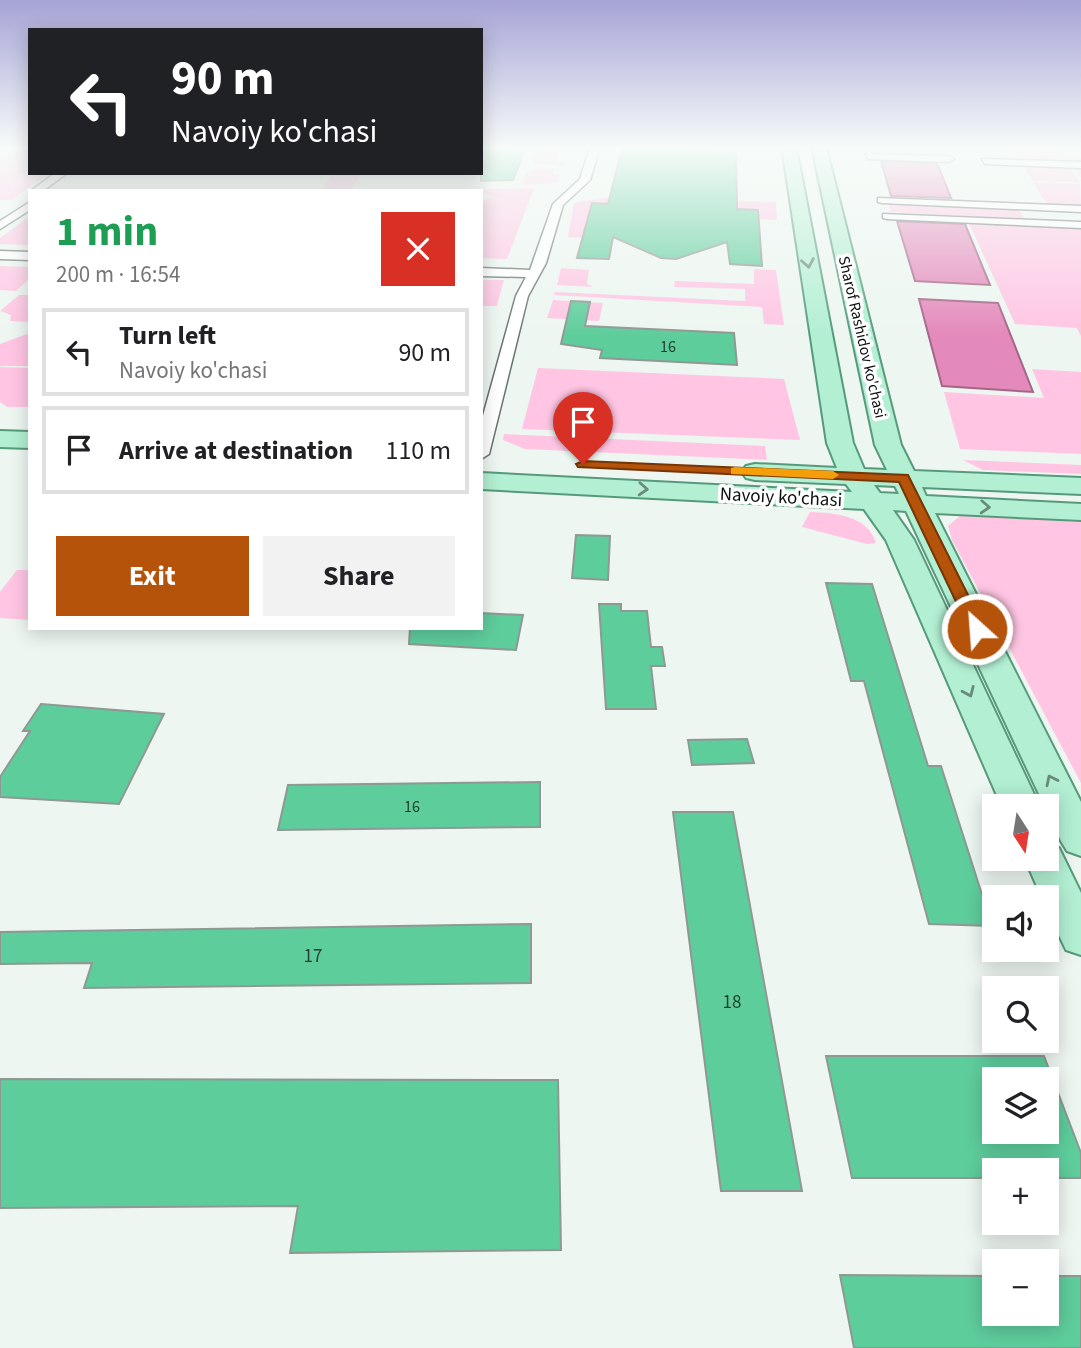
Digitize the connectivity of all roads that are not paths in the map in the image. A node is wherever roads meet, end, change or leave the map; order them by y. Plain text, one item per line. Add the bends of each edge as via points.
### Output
1 (23, 210) edge
2 (556, 210) edge
3 (800, 210) edge
4 (833, 210) edge
5 (887, 216) dead end
6 (1081, 225) edge
7 (0, 226) edge
8 (0, 255) edge
9 (28, 256) edge
10 (483, 272) edge
11 (533, 274) junction
12 (0, 439) edge
13 (28, 440) edge
14 (840, 443) junction
15 (888, 445) junction
16 (483, 446) edge
17 (483, 460) edge
18 (0, 461) edge
19 (28, 462) edge
20 (785, 473) junction
21 (483, 481) edge
22 (997, 482) junction
23 (1081, 486) edge
24 (863, 489) junction
25 (910, 491) junction
26 (1081, 512) edge
27 (1015, 794) edge
28 (1081, 841) edge
29 (1051, 872) edge
30 (1081, 938) edge

1 - 7 street
2 - 11 street
3 -> 14 main road, Sharof Rashidov ko'chasi
4 - 15 main road, Sharof Rashidov ko'chasi
5 - 6 street
8 - 9 street
10 - 11 street
11 - 16 street via 522,296
12 - 13 main road
14 - 20 main road via 824,463
14 - 24 main road, Sharof Rashidov ko'chasi
15 - 22 main road, Sharof Rashidov ko'chasi via 927,466
15 - 25 main road, Sharof Rashidov ko'chasi
17 - 20 main road, Navoiy ko'chasi
18 - 19 main road
20 - 24 main road, Navoiy ko'chasi
21 -> 24 main road, Navoiy ko'chasi
22 - 23 main road
22 - 25 main road, Navoiy ko'chasi
24 - 25 main road, Navoiy ko'chasi
24 -> 27 main road, Sharof Rashidov ko'chasi via 900,540
25 -> 26 main road, Navoiy ko'chasi
28 -> 25 main road, Sharof Rashidov ko'chasi
29 - 30 main road

